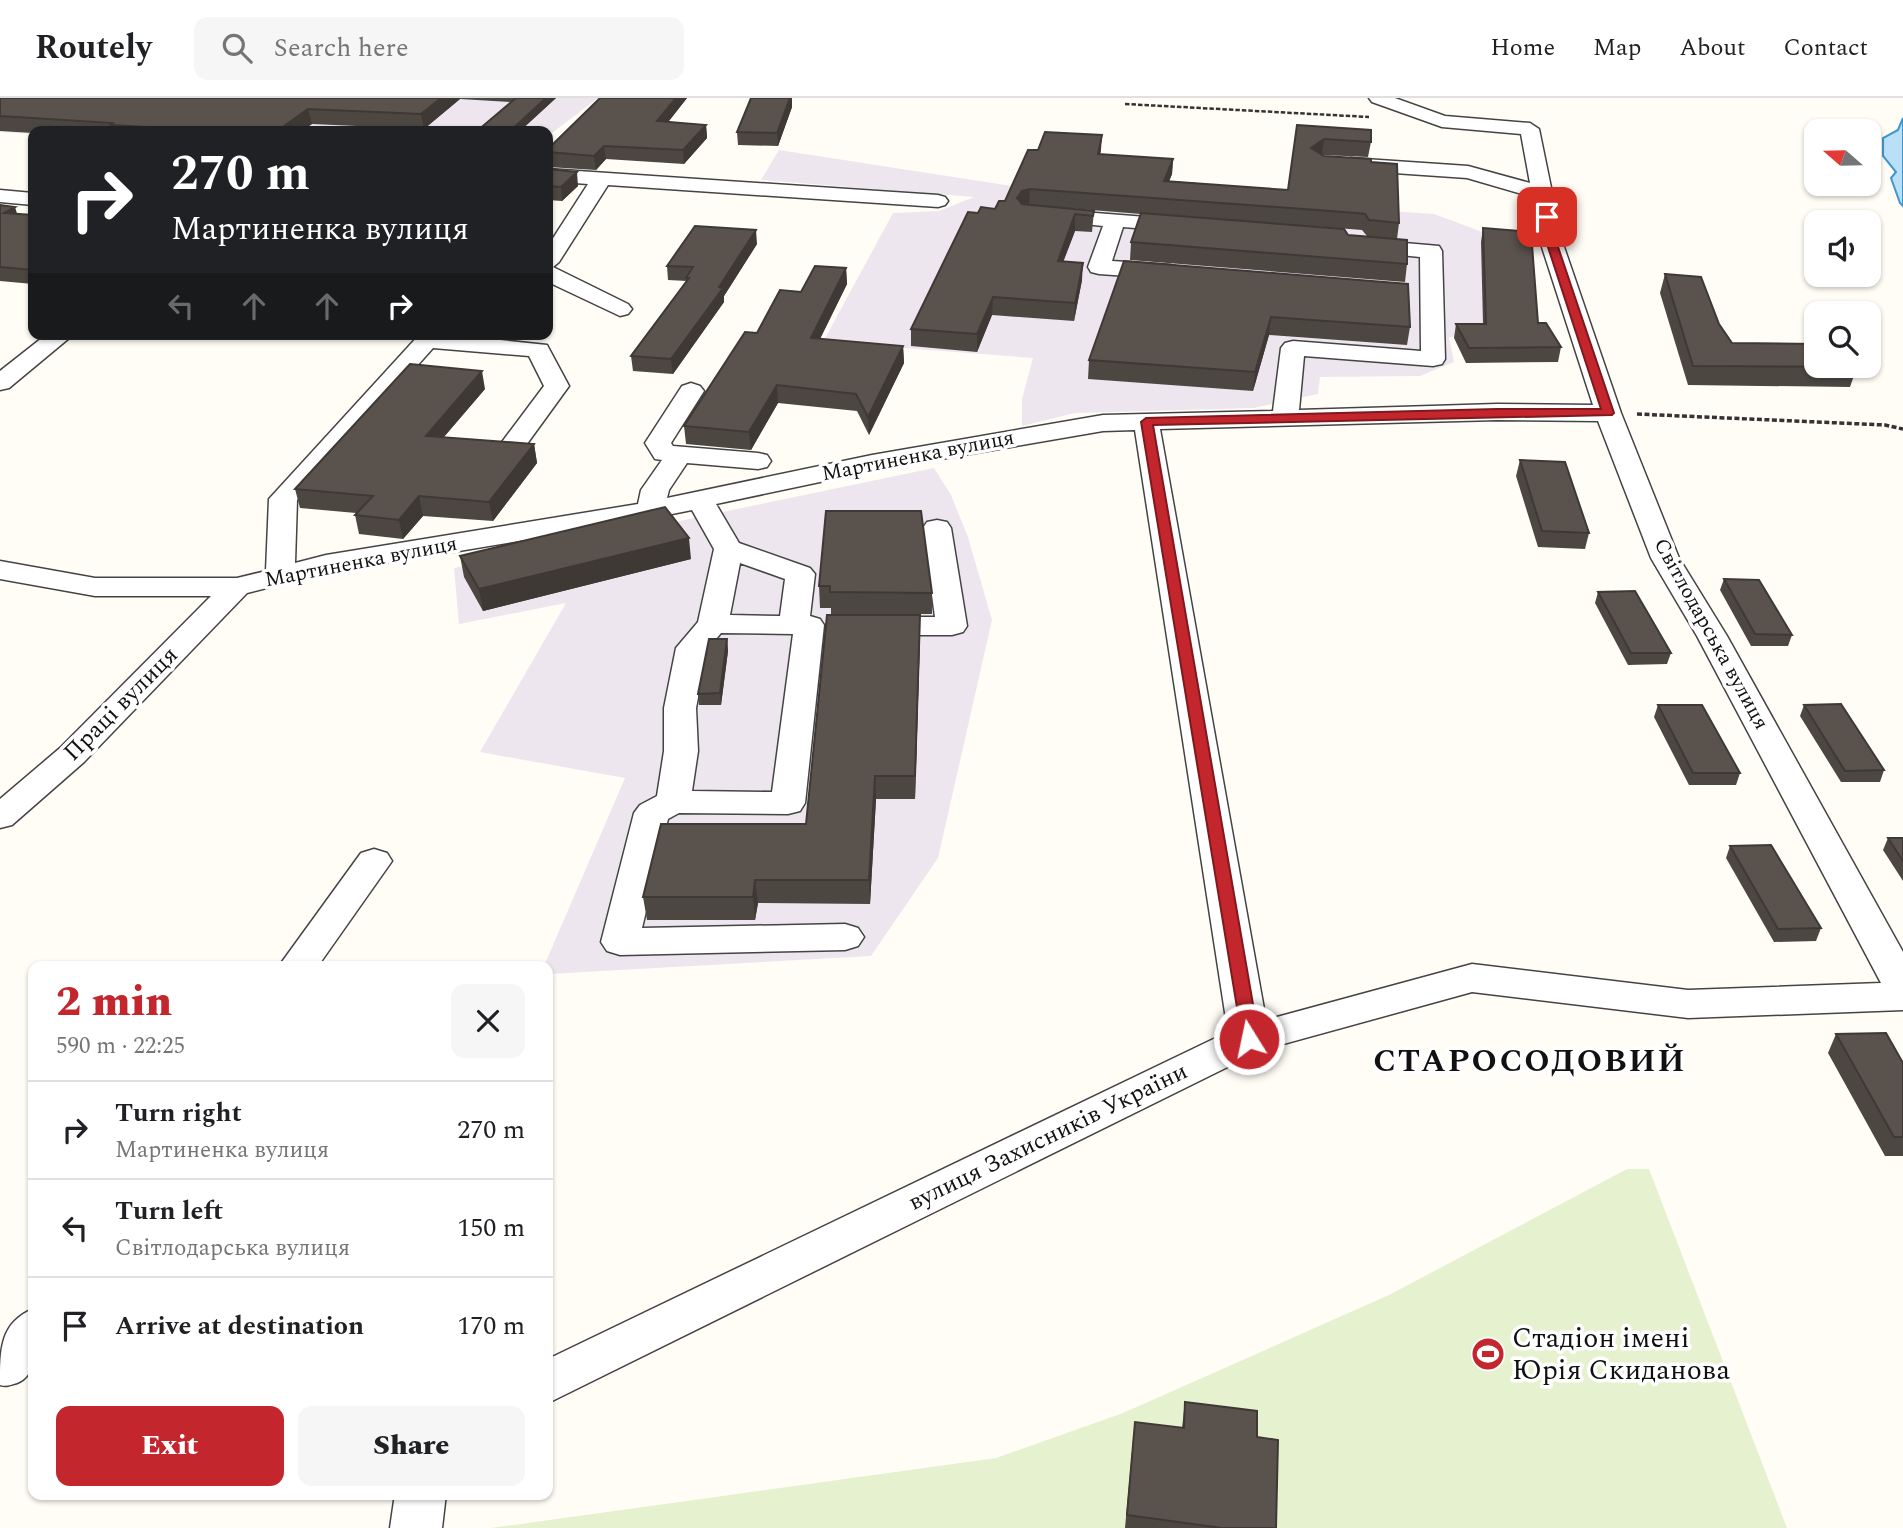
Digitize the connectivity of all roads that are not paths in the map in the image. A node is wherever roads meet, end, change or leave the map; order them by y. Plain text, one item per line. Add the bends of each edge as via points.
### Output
1 (1375, 107) edge
2 (1336, 164) edge
3 (553, 175) edge
4 (601, 178) junction
5 (1542, 193) junction
6 (0, 196) edge
7 (28, 199) edge
8 (938, 201) dead end
9 (1029, 214) edge
10 (1115, 221) junction
11 (1208, 228) edge
12 (1341, 237) edge
13 (553, 254) edge
14 (1186, 273) edge
15 (553, 276) edge
16 (1405, 292) edge
17 (1432, 293) junction
18 (620, 309) dead end
19 (54, 340) edge
20 (0, 383) edge
21 (691, 391) dead end
22 (1608, 413) junction
23 (1285, 418) junction
24 (1146, 422) junction
25 (515, 442) edge
26 (680, 454) junction
27 (758, 461) dead end
28 (700, 500) junction
29 (650, 510) junction
30 (937, 528) dead end
31 (727, 549) junction
32 (0, 570) edge
33 (280, 576) junction
34 (237, 587) junction
35 (713, 624) junction
36 (821, 625) junction
37 (673, 802) junction
38 (0, 817) edge
39 (374, 861) dead end
40 (845, 937) dead end
41 (302, 961) edge
42 (1903, 987) edge
43 (1903, 996) edge
44 (1249, 1039) junction
45 (28, 1339) edge
46 (13, 1368) edge
47 (553, 1380) edge
48 (421, 1500) edge
49 (416, 1528) edge

1 - 5 street, Світлодарська вулиця via 1442,121 1530,129
2 - 5 street via 1468,172
3 - 4 street
4 - 8 street
4 - 13 street
5 - 22 street, Світлодарська вулиця via 1551,241
6 - 7 street
9 - 10 street
10 - 11 street
10 - 14 street via 1099,267
12 - 17 street via 1354,238 1353,245 1431,251
15 - 18 street
16 - 17 street
17 - 23 street via 1433,359 1293,348
19 - 20 street
21 - 26 street via 658,443 664,453
22 - 23 street, Мартиненка вулиця
22 - 42 street, Світлодарська вулиця via 1665,558
23 - 24 street, Мартиненка вулиця
24 - 28 street, Мартиненка вулиця via 1089,425 872,463
24 - 44 street
25 - 33 street via 557,386 538,350 427,340 283,499
26 - 27 street
26 - 29 street via 655,490
28 - 29 street, Мартиненка вулиця
28 - 31 street
29 - 33 street, Мартиненка вулиця via 326,564
30 - 36 street via 952,626
31 - 35 street
31 - 36 street via 800,574
32 - 34 street, Мартиненка вулиця via 96,587
33 - 34 street, Мартиненка вулиця
34 - 38 street, Праці вулиця via 72,755
35 - 36 street
35 - 37 street via 692,648 680,708 681,751
36 - 37 street via 789,803
37 - 40 street via 652,813 620,942
39 - 41 street
43 - 44 street, вулиця Захисників України via 1688,1004 1472,978
44 - 47 street, вулиця Захисників України
45 - 46 street
48 - 49 street

